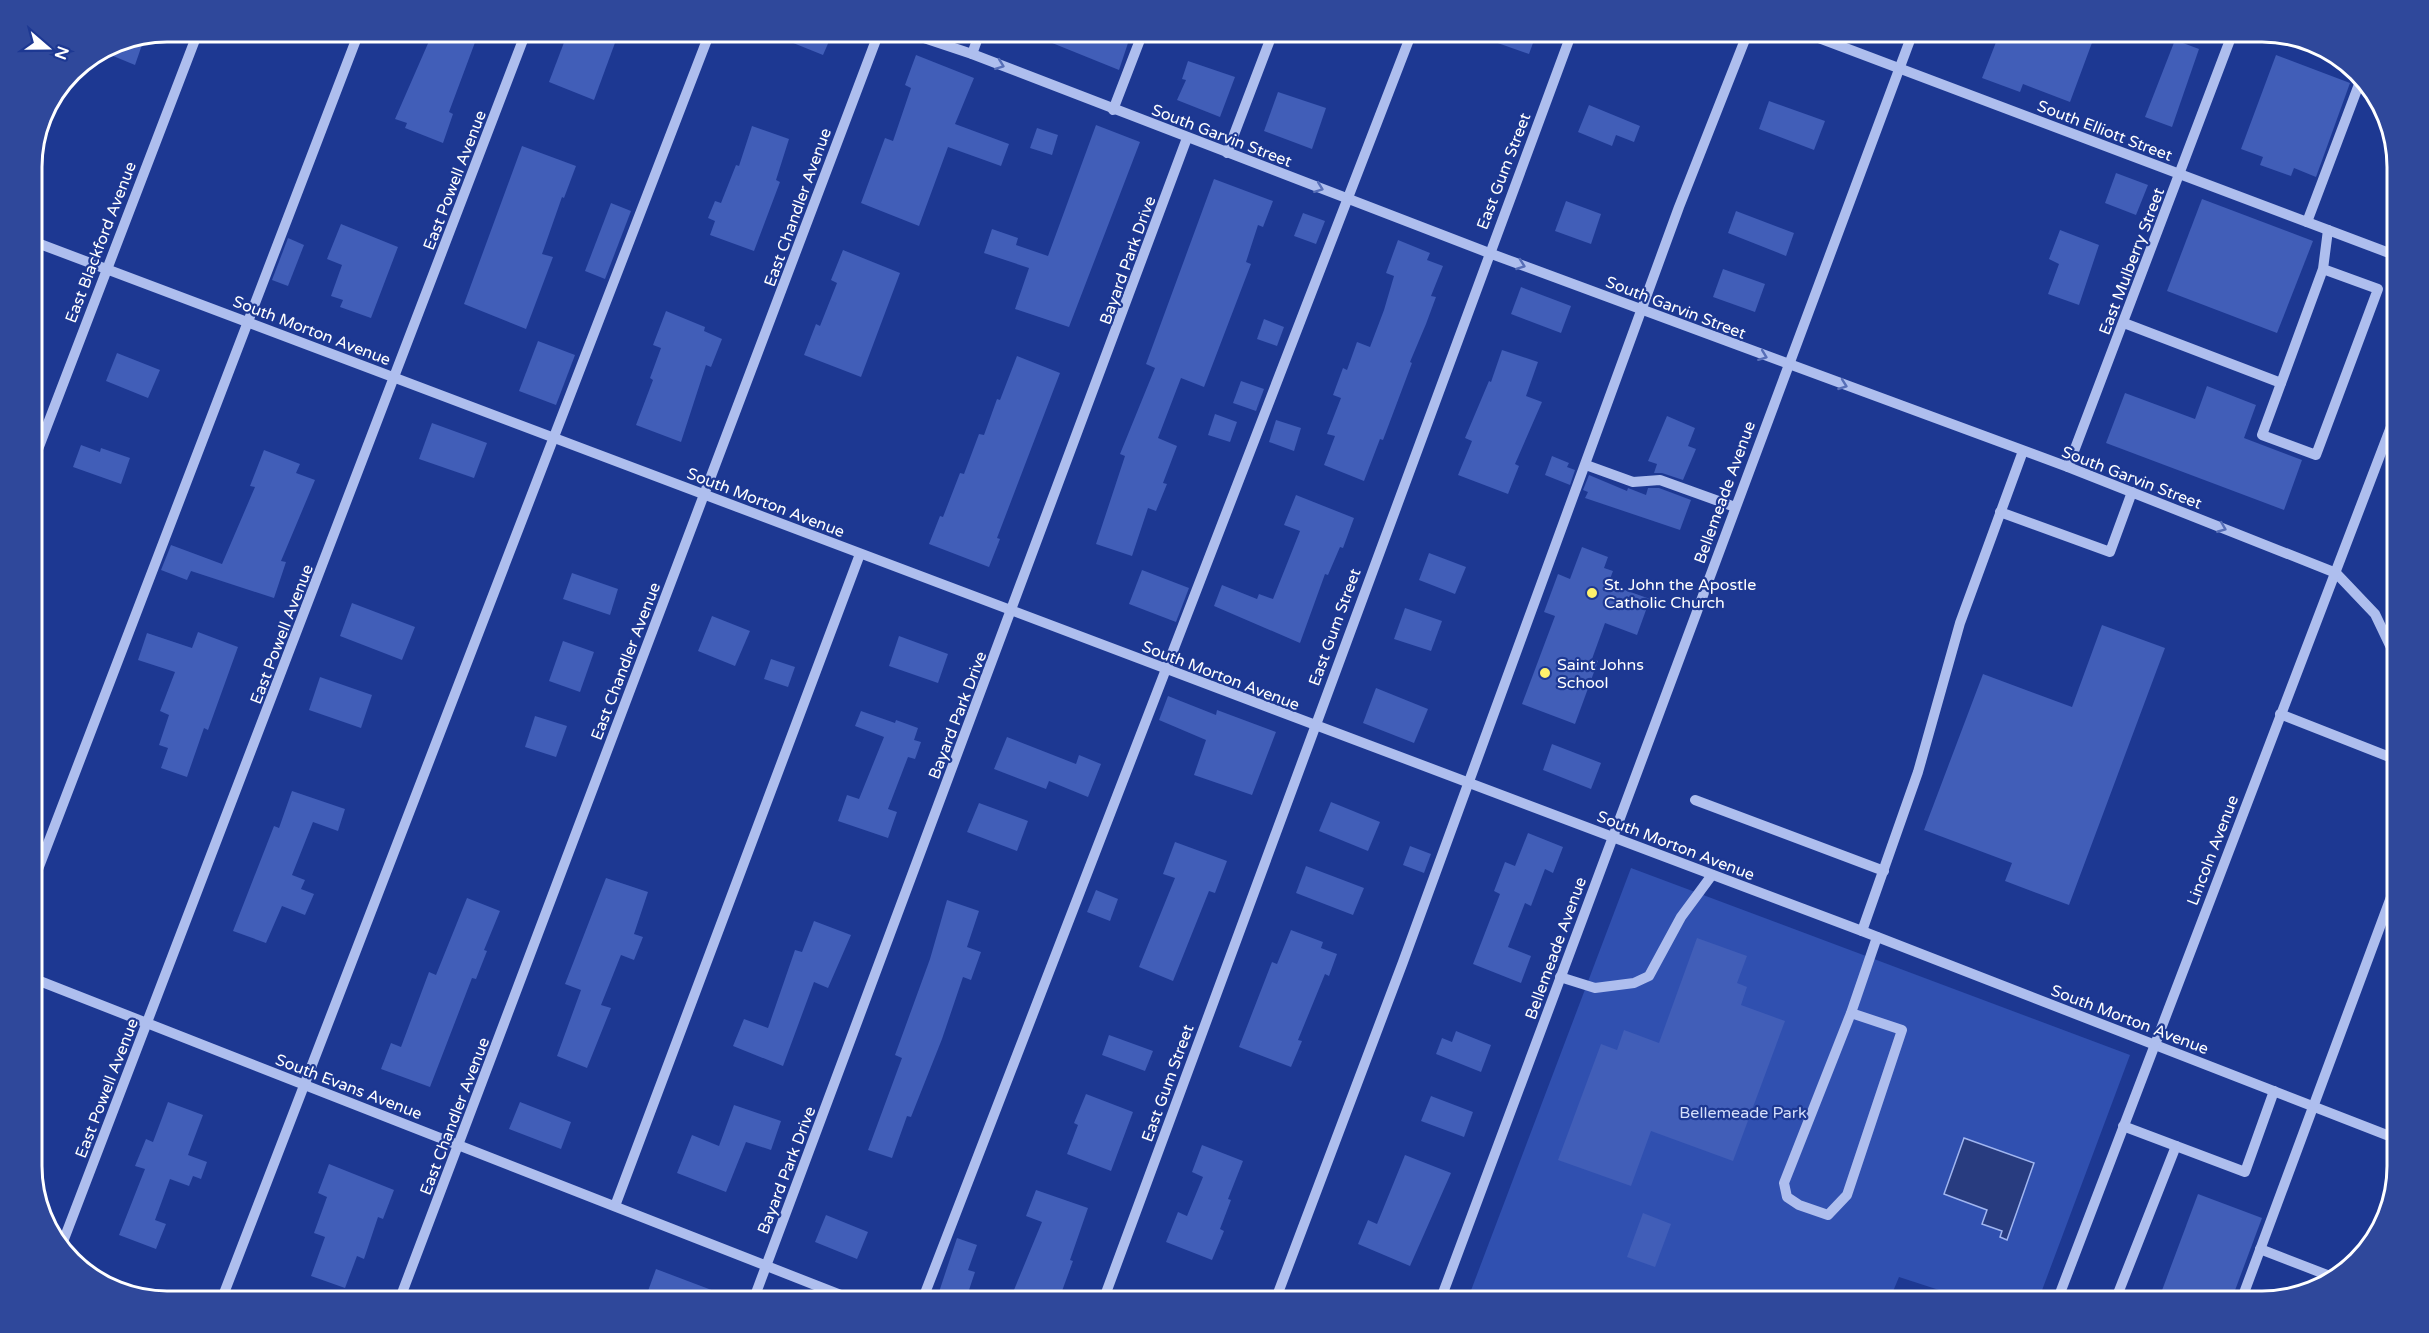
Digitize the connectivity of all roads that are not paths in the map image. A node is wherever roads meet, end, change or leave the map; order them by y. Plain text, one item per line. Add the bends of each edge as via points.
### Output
1 (194, 42) edge
2 (355, 42) edge
3 (522, 42) edge
4 (707, 42) edge
5 (875, 42) edge
6 (936, 42) edge
7 (976, 42) edge
8 (1139, 42) edge
9 (1270, 42) edge
10 (1408, 42) edge
11 (1568, 42) edge
12 (1744, 42) edge
13 (1830, 42) edge
14 (1909, 42) edge
15 (2229, 42) edge
16 (972, 54) junction
17 (1899, 68) junction
18 (2358, 87) edge
19 (1113, 110) junction
20 (1187, 138) junction
21 (1227, 153) junction
22 (2179, 174) junction
23 (1349, 200) junction
24 (2307, 222) junction
25 (2328, 230) junction
26 (42, 246) edge
27 (2387, 252) edge
28 (1489, 253) junction
29 (105, 269) junction
30 (2323, 269) junction
31 (1644, 311) junction
32 (247, 322) junction
33 (2124, 323) junction
34 (1788, 365) junction
35 (395, 378) junction
36 (2281, 383) junction
37 (42, 438) edge
38 (555, 438) junction
39 (2387, 438) edge
40 (2023, 451) junction
41 (1586, 465) junction
42 (2068, 467) junction
43 (2132, 492) junction
44 (705, 493) junction
45 (1735, 507) junction
46 (2000, 512) junction
47 (860, 554) junction
48 (2336, 573) junction
49 (1012, 611) junction
50 (2387, 639) edge
51 (1167, 670) junction
52 (2280, 714) junction
53 (1314, 726) junction
54 (2387, 756) edge
55 (1468, 782) junction
56 (1695, 800) dead end
57 (1612, 837) junction
58 (42, 859) edge
59 (1884, 871) junction
60 (1712, 875) junction
61 (2387, 909) edge
62 (1862, 931) junction
63 (1877, 937) junction
64 (1560, 977) junction
65 (42, 982) edge
66 (1851, 1013) junction
67 (148, 1024) junction
68 (2154, 1045) junction
69 (303, 1084) junction
70 (2274, 1091) junction
71 (2314, 1107) junction
72 (2123, 1126) junction
73 (2387, 1135) edge
74 (459, 1145) junction
75 (2176, 1146) junction
76 (615, 1206) junction
77 (65, 1237) edge
78 (2260, 1249) junction
79 (766, 1266) junction
80 (2325, 1274) edge
81 (225, 1291) edge
82 (403, 1291) edge
83 (757, 1291) edge
84 (828, 1291) edge
85 (926, 1291) edge
86 (1107, 1291) edge
87 (1279, 1291) edge
88 (1444, 1291) edge
89 (2061, 1291) edge
90 (2119, 1291) edge
91 (2245, 1291) edge

1 - 29 street, East Blackford Avenue
2 - 32 street
3 - 35 street, East Powell Avenue
4 - 38 street
5 - 44 street, East Chandler Avenue
6 - 16 street, South Garvin Street
7 - 16 street
8 - 19 street
9 - 21 street
10 - 23 street
11 - 28 street, East Gum Street
12 - 31 street via 1679,207
13 - 17 street, South Elliott Street
14 - 17 street, Bellemeade Avenue
15 - 22 street, East Mulberry Street
16 -> 19 street, South Garvin Street
17 - 22 street, South Elliott Street
17 - 34 street, Bellemeade Avenue
18 - 24 street
19 - 20 street, South Garvin Street
20 - 21 street, South Garvin Street
20 - 49 street, Bayard Park Drive
21 -> 23 street, South Garvin Street
22 - 24 street, South Elliott Street
22 - 33 street, East Mulberry Street
23 - 28 street, South Garvin Street
23 - 51 street
24 - 25 street, South Elliott Street
25 - 27 street, South Elliott Street
25 - 30 street
26 - 29 street, South Morton Avenue
28 -> 31 street, South Garvin Street
28 - 53 street, East Gum Street
29 - 32 street, South Morton Avenue
29 - 37 street, East Blackford Avenue
30 - 36 street
30 - 36 street via 2378,289 2316,455 2262,435
31 -> 34 street, South Garvin Street
31 - 41 street
32 - 35 street, South Morton Avenue
32 - 58 street
33 - 36 street
33 - 42 street, East Mulberry Street
34 -> 40 street, South Garvin Street
34 - 45 street, Bellemeade Avenue
35 - 38 street, South Morton Avenue
35 - 67 street, East Powell Avenue
38 - 44 street, South Morton Avenue
38 - 69 street
39 - 48 street, Lincoln Avenue
40 - 42 street, South Garvin Street
40 - 46 street
41 - 45 street via 1633,482 1660,480
41 - 55 street
42 - 43 street, South Garvin Street
43 - 46 street via 2110,552
43 -> 48 street, South Garvin Street
44 - 47 street, South Morton Avenue
44 - 74 street, East Chandler Avenue
45 - 57 street, Bellemeade Avenue
46 - 59 street via 1960,622 1918,772
47 - 49 street, South Morton Avenue
47 - 76 street
48 - 50 street, South Garvin Street via 2375,614
48 - 52 street, Lincoln Avenue
49 - 51 street, South Morton Avenue
49 - 79 street, Bayard Park Drive
51 - 53 street, South Morton Avenue
51 - 85 street
52 - 54 street
52 - 68 street, Lincoln Avenue
53 - 55 street, South Morton Avenue
53 - 86 street, East Gum Street
55 - 57 street, South Morton Avenue
55 - 87 street
56 - 59 street
57 - 60 street, South Morton Avenue
57 - 64 street, Bellemeade Avenue
59 - 62 street
60 - 62 street, South Morton Avenue
60 - 64 street via 1681,917 1649,976 1634,983 1595,988
61 - 71 street
62 - 63 street, South Morton Avenue
63 - 66 street
63 - 68 street, South Morton Avenue
64 - 88 street, Bellemeade Avenue
65 - 67 street, South Evans Avenue
66 - 66 street via 1784,1183 1787,1197 1828,1215 1847,1195 1902,1030
67 - 69 street, South Evans Avenue
67 - 77 street, East Powell Avenue
68 - 70 street, South Morton Avenue
68 - 72 street, Lincoln Avenue
69 - 74 street, South Evans Avenue
69 - 81 street
70 - 71 street, South Morton Avenue
70 - 75 street via 2245,1172
71 - 73 street, South Morton Avenue
71 - 78 street
72 - 75 street
72 - 89 street, Lincoln Avenue
74 - 76 street, South Evans Avenue
74 - 82 street, East Chandler Avenue
75 - 90 street
76 - 79 street, South Evans Avenue
78 - 80 street
78 - 91 street
79 - 83 street, Bayard Park Drive
79 - 84 street, South Evans Avenue

